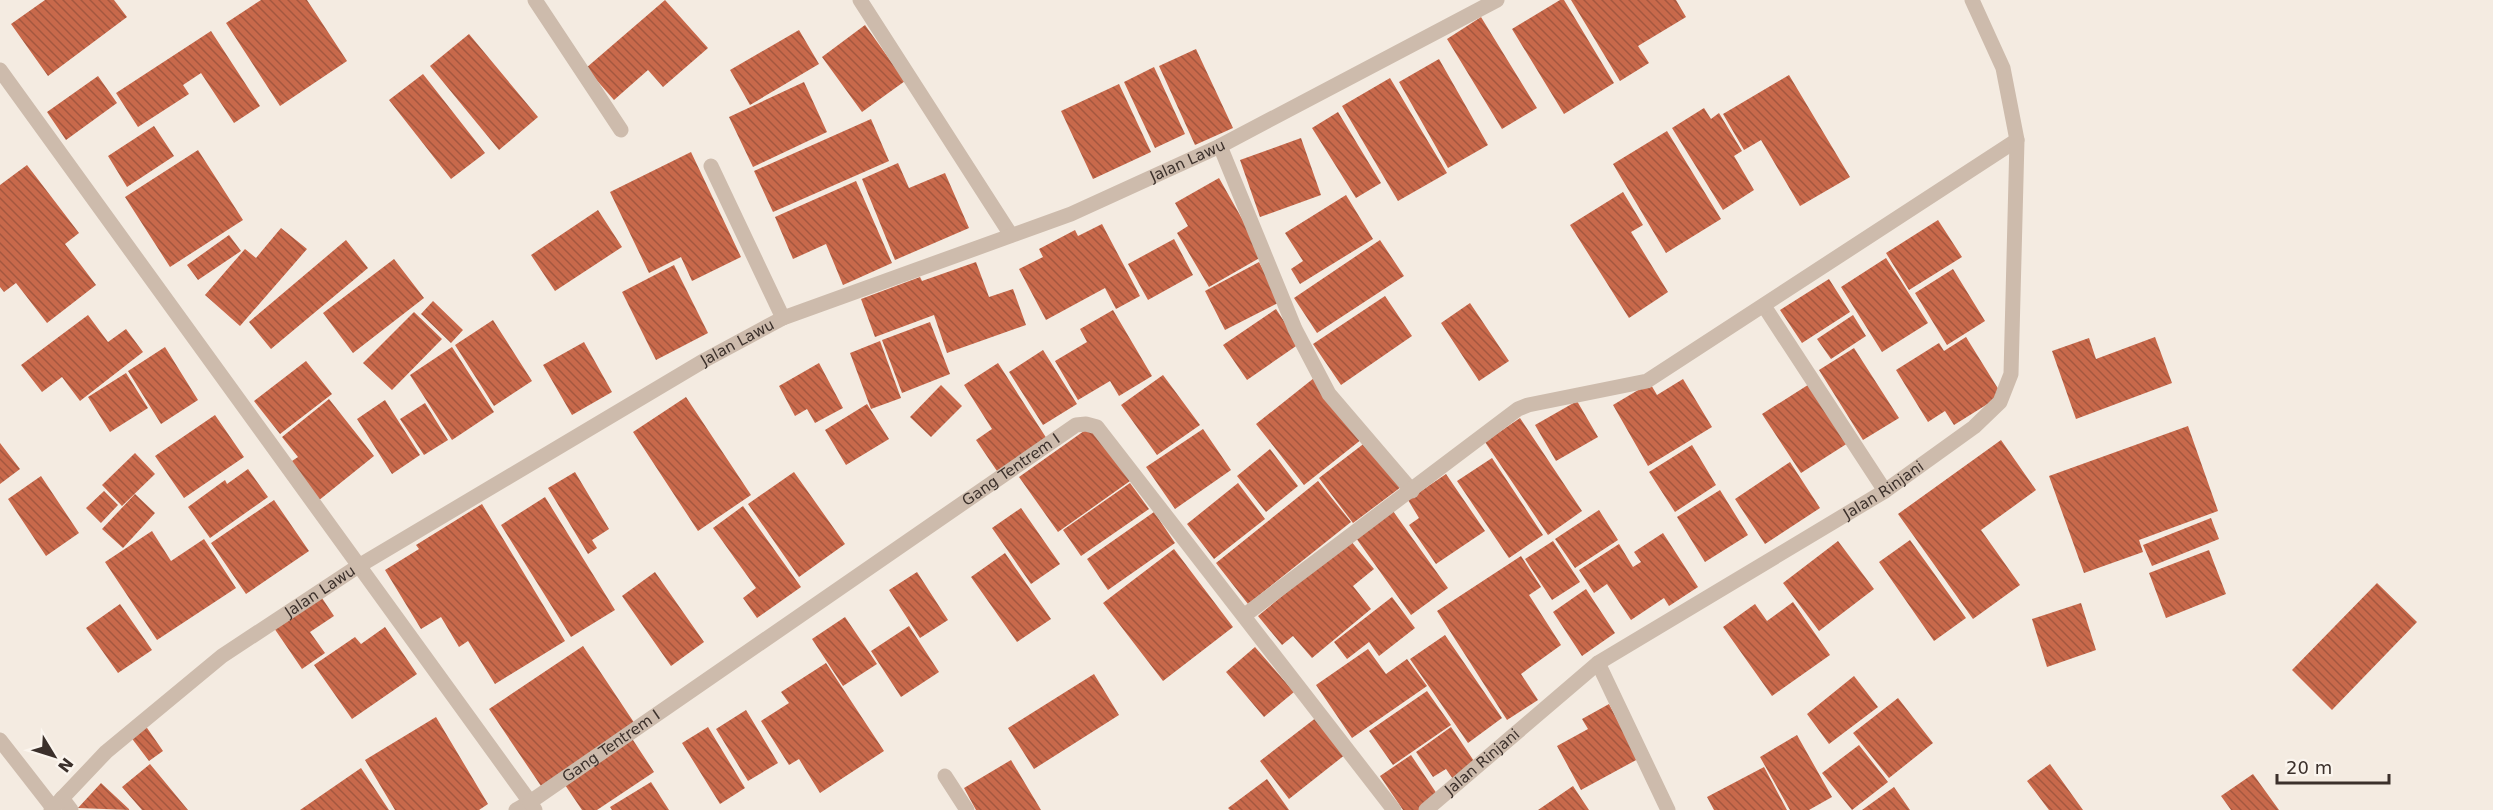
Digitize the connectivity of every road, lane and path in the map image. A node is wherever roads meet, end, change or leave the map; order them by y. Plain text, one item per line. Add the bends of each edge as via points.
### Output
1 (535, 0) edge
2 (860, 0) edge
3 (1497, 0) edge
4 (1972, 0) edge
5 (0, 70) edge
6 (621, 130) dead end
7 (2017, 140) junction
8 (1220, 146) junction
9 (711, 166) dead end
10 (1011, 235) junction
11 (1764, 306) junction
12 (783, 318) junction
13 (1412, 491) junction
14 (1885, 491) junction
15 (357, 567) junction
16 (1245, 615) junction
17 (1598, 663) junction
18 (0, 740) edge
19 (945, 776) dead end
20 (532, 806) edge
21 (59, 807) edge
22 (516, 810) edge
23 (967, 810) edge
24 (1394, 810) edge
25 (1426, 810) edge
26 (1668, 810) edge

1 - 6 street
2 - 10 street
3 - 8 street, Jalan Lawu
4 - 7 street, Jalan Rinjani via 2003,68
5 - 15 street
7 - 11 street
7 - 14 street, Jalan Rinjani via 2011,374 2000,402 1974,427
8 - 10 street, Jalan Lawu via 1071,214
8 - 13 street via 1295,329 1329,394
9 - 12 street
10 - 12 street, Jalan Lawu
11 - 13 street via 1647,381 1518,410
11 - 14 street
12 - 15 street, Jalan Lawu via 705,360
13 - 16 street
14 - 17 street, Jalan Rinjani
15 - 20 street
15 - 21 street, Jalan Lawu via 222,656 106,752
16 - 20 street, Gang Tentrem I via 1097,427 1076,425
16 - 24 street, Gang Tentrem I
17 - 25 street, Jalan Rinjani
17 - 26 street
18 - 21 street
19 - 23 street
20 - 22 street, Gang Tentrem I

